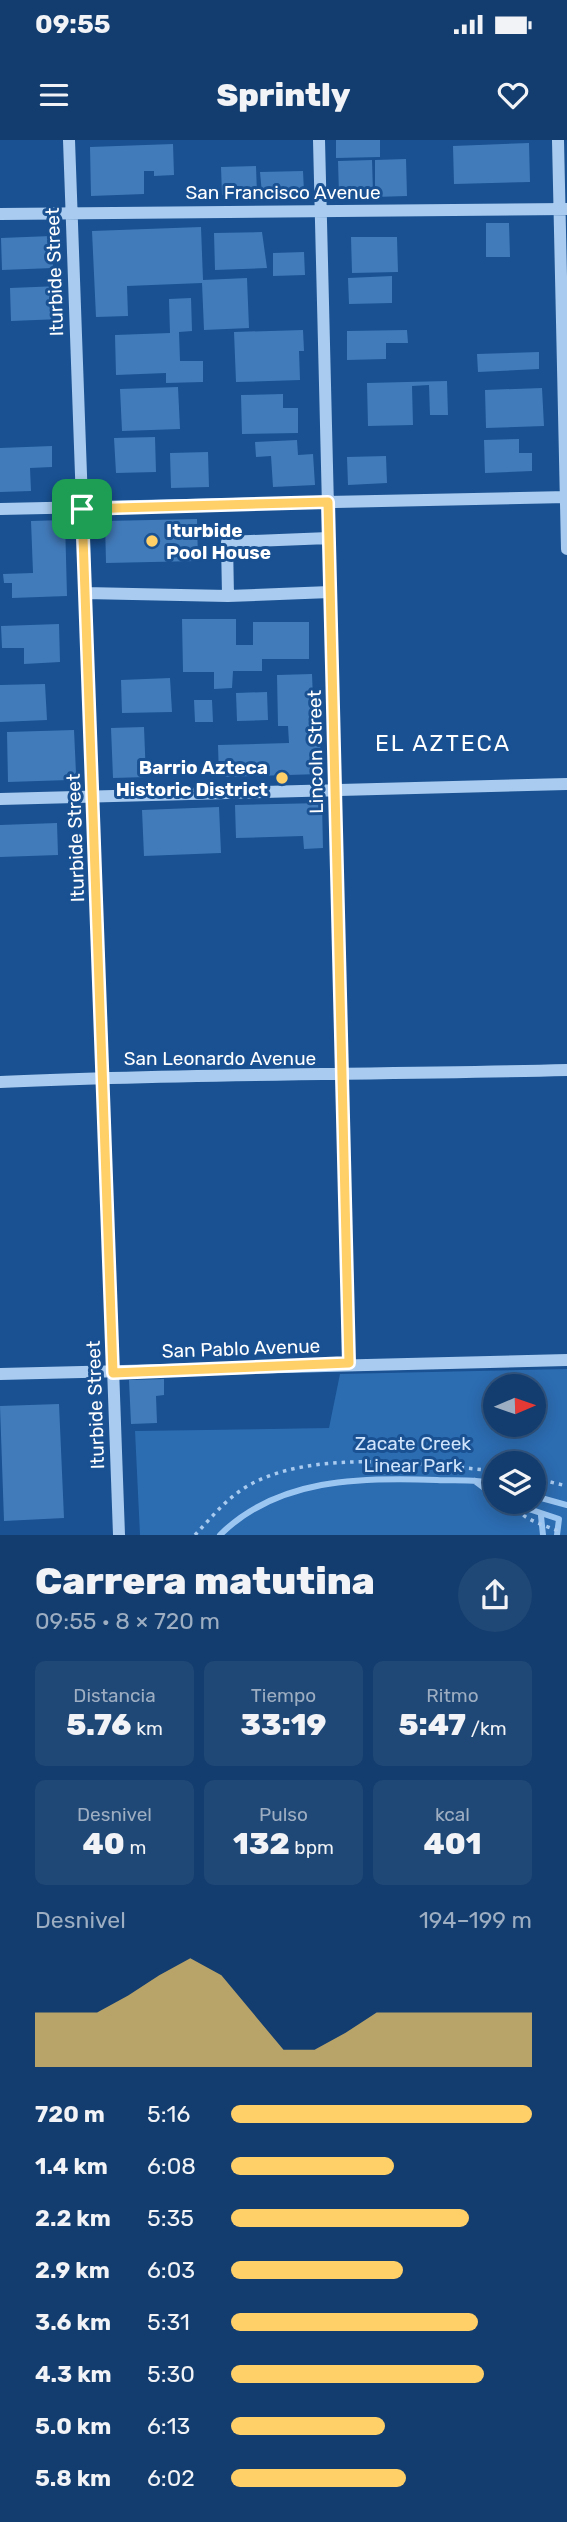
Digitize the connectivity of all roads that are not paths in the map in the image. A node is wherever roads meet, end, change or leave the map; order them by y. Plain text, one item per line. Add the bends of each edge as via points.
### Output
1 (69, 140) edge
2 (319, 140) edge
3 (558, 140) edge
4 (563, 209) edge
5 (321, 210) junction
6 (70, 212) junction
7 (0, 214) edge
8 (566, 497) edge
9 (328, 502) junction
10 (0, 509) edge
11 (82, 509) junction
12 (329, 538) junction
13 (567, 549) edge
14 (330, 592) junction
15 (85, 593) junction
16 (228, 596) junction
17 (567, 783) edge
18 (335, 790) junction
19 (93, 797) junction
20 (0, 799) edge
21 (567, 1070) edge
22 (342, 1076) junction
23 (103, 1077) junction
24 (0, 1082) edge
25 (567, 1360) edge
26 (349, 1363) junction
27 (113, 1373) junction
28 (0, 1374) edge
29 (120, 1535) edge

1 - 6 street, Iturbide Street
2 - 5 street, Lincoln Street
3 - 4 street
4 - 5 street, San Francisco Avenue
4 - 8 street
5 - 6 street, San Francisco Avenue
5 - 9 street, Lincoln Street
6 - 7 street, San Francisco Avenue
6 - 11 street, Iturbide Street
8 - 9 street
8 - 13 street
9 - 11 street
9 - 12 street, Lincoln Street
10 - 11 street
11 - 15 street, Iturbide Street
12 - 14 street, Lincoln Street
12 - 16 street via 227,542
14 - 16 street
14 - 18 street, Lincoln Street
15 - 16 street
15 - 19 street, Iturbide Street
17 - 18 street
18 - 19 street
18 - 22 street, Lincoln Street
19 - 20 street
19 - 23 street, Iturbide Street
21 - 22 street, San Leonardo Avenue
22 - 23 street, San Leonardo Avenue
22 - 26 street, Lincoln Street
23 - 24 street, San Leonardo Avenue
23 - 27 street, Iturbide Street
25 - 26 street, San Pablo Avenue
26 - 27 street, San Pablo Avenue
27 - 28 street, San Pablo Avenue
27 - 29 street, Iturbide Street

